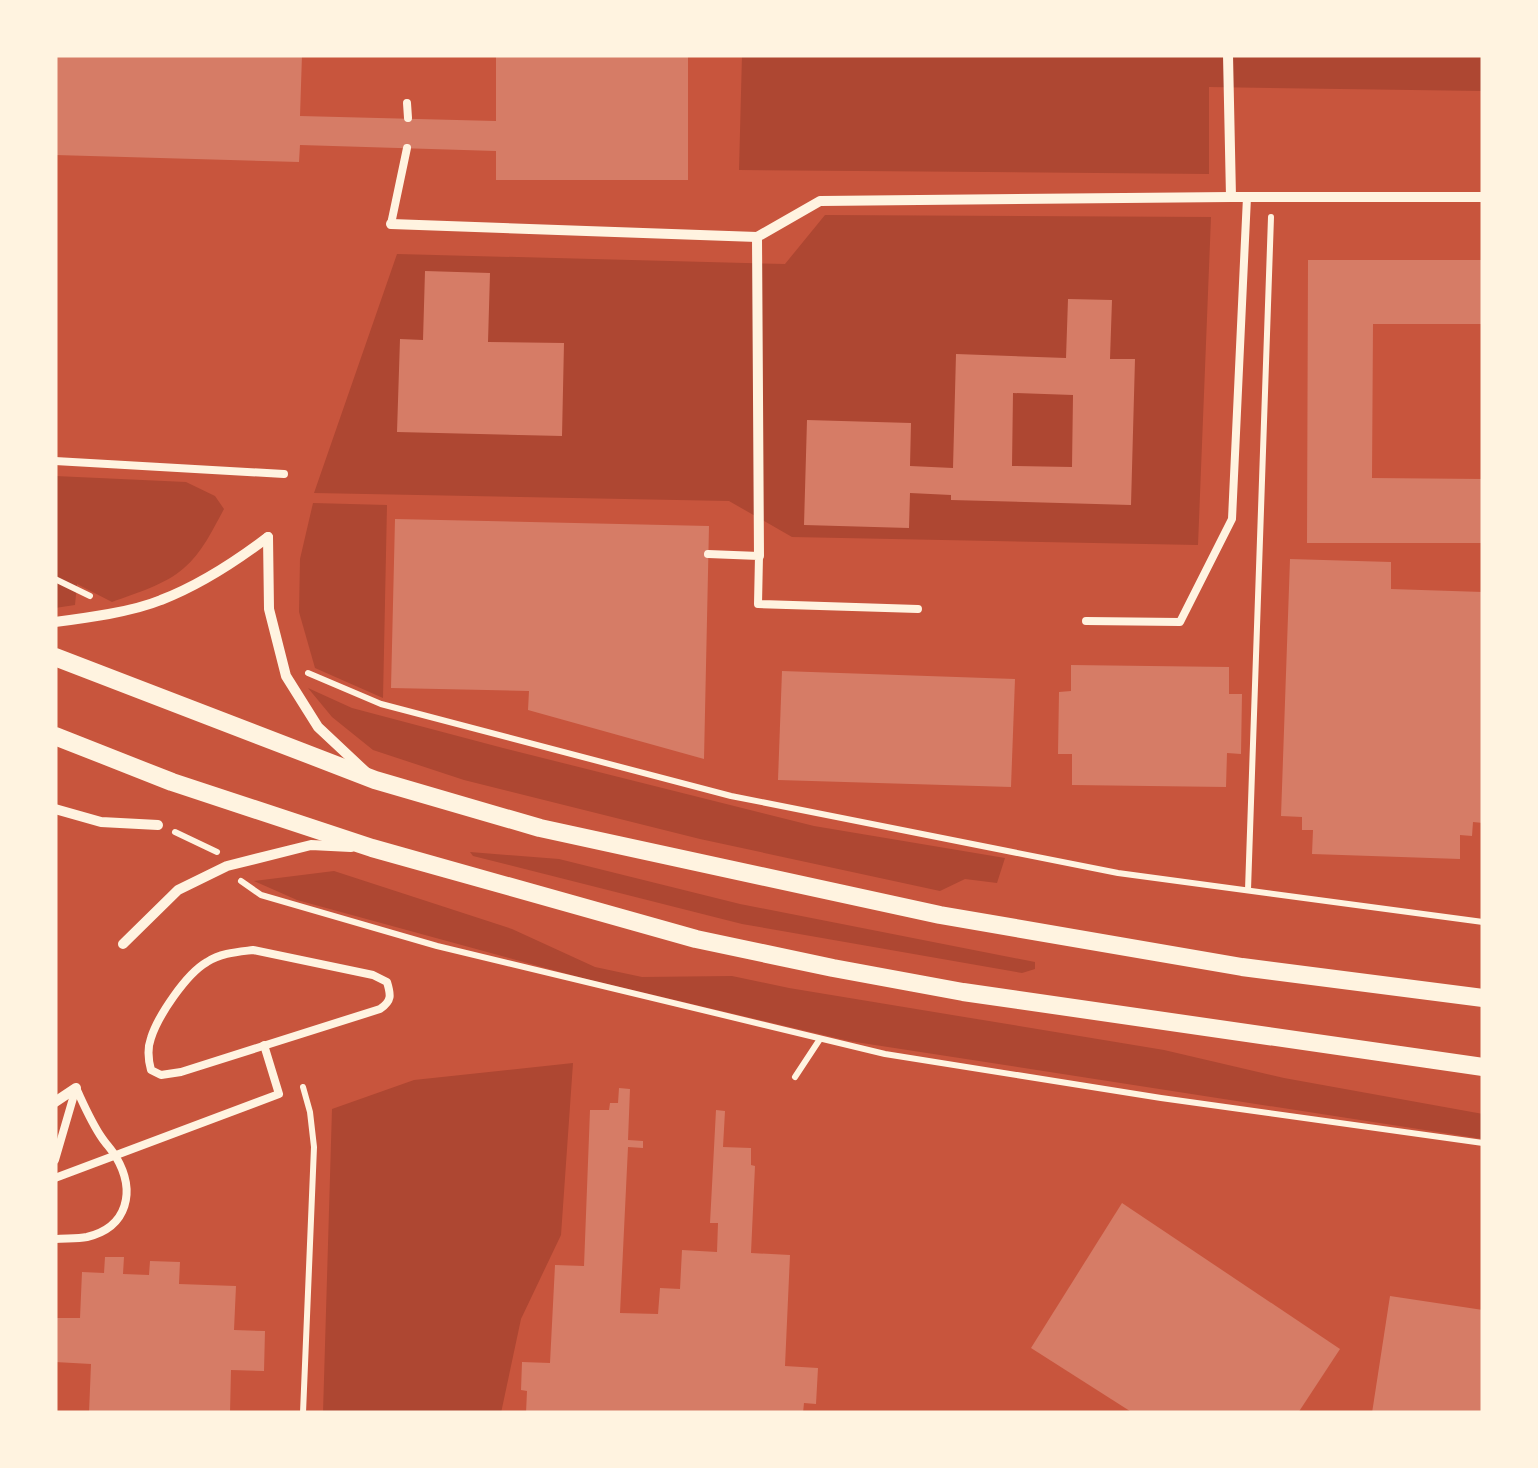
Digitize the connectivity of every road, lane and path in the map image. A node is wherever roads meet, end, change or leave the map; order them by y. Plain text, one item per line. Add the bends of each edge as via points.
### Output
1 (1228, 55) edge
2 (408, 102) dead end
3 (408, 118) dead end
4 (407, 148) dead end
5 (1231, 197) junction
6 (1248, 197) junction
7 (1272, 197) junction
8 (1483, 198) edge
9 (391, 224) joint
10 (757, 236) junction
11 (55, 461) edge
12 (284, 474) dead end
13 (708, 554) dead end
14 (759, 556) junction
15 (918, 609) dead end
16 (1086, 621) dead end
17 (55, 622) edge
18 (55, 657) edge
19 (286, 676) junction
20 (55, 736) edge
21 (374, 780) junction
22 (55, 809) edge
23 (158, 825) joint
24 (372, 848) junction
25 (227, 866) junction
26 (1248, 890) junction
27 (1483, 922) edge
28 (123, 944) dead end
29 (1483, 998) edge
30 (820, 1039) junction
31 (264, 1045) junction
32 (1483, 1067) edge
33 (795, 1077) dead end
34 (303, 1087) dead end
35 (76, 1088) junction
36 (55, 1102) edge
37 (1483, 1143) edge
38 (116, 1156) junction
39 (55, 1160) edge
40 (55, 1178) edge
41 (55, 1239) edge
42 (303, 1413) edge

1 - 5 street
2 - 3 lane
4 - 9 lane
5 - 6 street
5 - 10 street via 820,201
6 - 7 street
6 - 16 lane via 1232,519 1180,622
7 - 8 street
7 - 26 path
9 - 10 street
10 - 14 street
11 - 12 lane
13 - 14 lane
14 - 15 lane via 758,604
17 - 19 street via 160,601 268,537 269,609
18 - 21 street
19 - 21 street via 318,727
19 - 26 path via 308,672 380,704 731,796 1118,873
20 - 24 street
21 - 29 street via 540,828 940,915 1242,967
22 - 23 street via 101,822
23 - 25 path via 216,849
24 - 25 street via 311,845
24 - 32 street via 696,939 832,968
25 - 28 street via 178,890
25 - 30 path via 262,896
26 - 27 path
30 - 33 path
30 - 37 path via 1161,1098
31 - 31 lane via 380,1010 391,995 387,982 253,950 225,954 192,973 169,1004 148,1058 161,1075
31 - 38 lane via 279,1094
34 - 42 path via 314,1147
35 - 36 street
35 - 38 lane
35 - 39 lane
38 - 40 lane
38 - 41 lane via 126,1178 122,1215 86,1237

